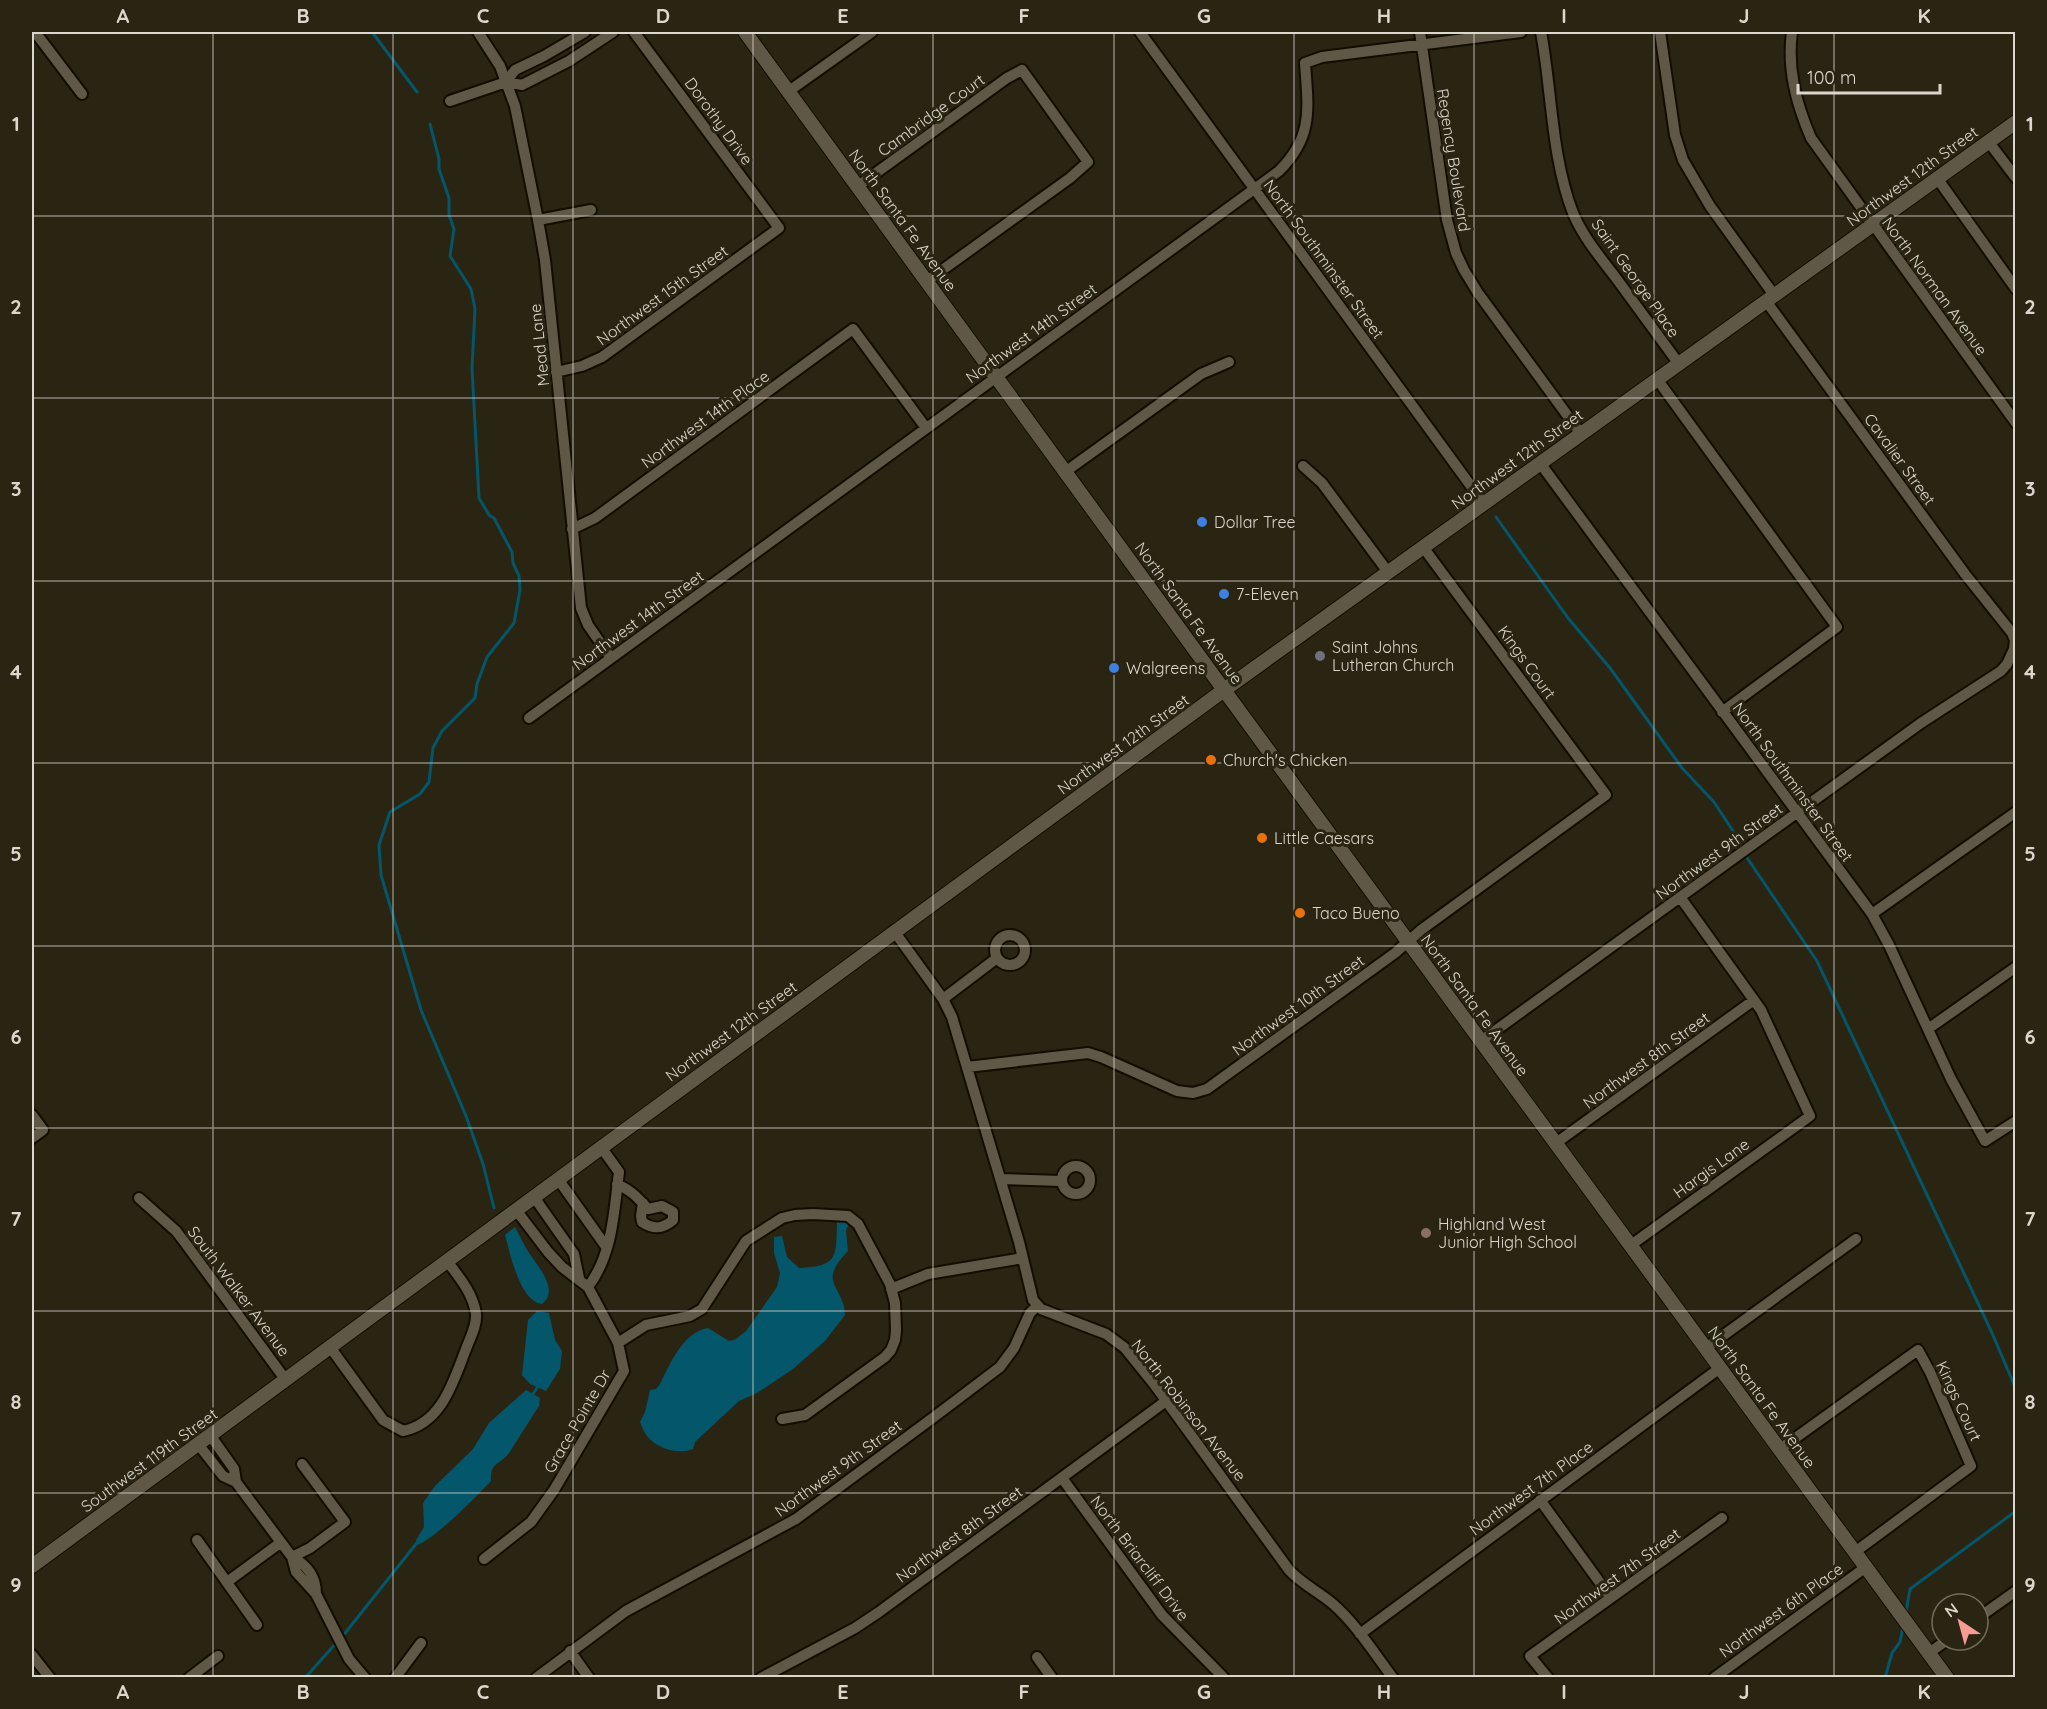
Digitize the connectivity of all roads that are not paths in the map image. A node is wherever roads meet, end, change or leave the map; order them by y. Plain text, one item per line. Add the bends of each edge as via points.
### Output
1 (35, 32) edge
2 (478, 32) edge
3 (585, 32) edge
4 (613, 32) edge
5 (634, 32) edge
6 (746, 32) edge
7 (872, 32) edge
8 (1140, 32) edge
9 (1420, 32) edge
10 (1521, 32) edge
11 (1541, 32) edge
12 (1660, 32) edge
13 (1792, 32) edge
14 (1422, 45) junction
15 (507, 82) junction
16 (789, 91) junction
17 (82, 94) dead end
18 (450, 102) dead end
19 (2016, 122) edge
20 (1988, 141) junction
21 (1937, 178) junction
22 (2016, 178) edge
23 (858, 186) junction
24 (1254, 189) junction
25 (591, 210) dead end
26 (538, 220) junction
27 (1872, 225) junction
28 (779, 228) joint
29 (927, 281) junction
30 (2016, 289) edge
31 (1770, 298) junction
32 (1229, 362) dead end
33 (1679, 364) junction
34 (556, 372) junction
35 (996, 377) junction
36 (1657, 379) junction
37 (2016, 423) edge
38 (926, 428) junction
39 (1581, 434) junction
40 (1540, 463) junction
41 (1303, 466) dead end
42 (1065, 472) junction
43 (1484, 504) junction
44 (572, 529) junction
45 (1423, 547) junction
46 (1388, 572) junction
47 (2012, 633) joint
48 (611, 658) junction
49 (1224, 690) junction
50 (1722, 712) junction
51 (529, 718) dead end
52 (1606, 795) joint
53 (2016, 812) edge
54 (1796, 813) junction
55 (1680, 897) junction
56 (1872, 914) junction
57 (894, 932) junction
58 (1408, 941) junction
59 (998, 958) dead end
60 (2016, 967) edge
61 (943, 999) junction
62 (1754, 1000) junction
63 (1928, 1029) junction
64 (1481, 1041) junction
65 (967, 1067) junction
66 (32, 1115) edge
67 (2016, 1121) edge
68 (32, 1138) edge
69 (1556, 1143) junction
70 (601, 1147) junction
71 (558, 1179) junction
72 (1001, 1179) junction
73 (1062, 1181) dead end
74 (617, 1184) junction
75 (534, 1197) junction
76 (139, 1198) dead end
77 (643, 1203) dead end
78 (516, 1210) junction
79 (1856, 1239) dead end
80 (1631, 1245) junction
81 (607, 1248) junction
82 (1023, 1258) junction
83 (444, 1263) junction
84 (579, 1278) junction
85 (588, 1287) junction
86 (891, 1289) junction
87 (1037, 1306) junction
88 (618, 1343) junction
89 (330, 1347) junction
90 (1706, 1348) junction
91 (1720, 1368) junction
92 (285, 1380) junction
93 (1166, 1401) junction
94 (782, 1419) dead end
95 (210, 1435) junction
96 (198, 1444) junction
97 (1780, 1449) junction
98 (302, 1464) dead end
99 (1971, 1466) joint
100 (1062, 1478) junction
101 (236, 1482) junction
102 (1540, 1500) junction
103 (1722, 1518) dead end
104 (197, 1540) dead end
105 (280, 1543) junction
106 (1855, 1552) junction
107 (292, 1557) junction
108 (484, 1559) dead end
109 (32, 1566) edge
110 (1866, 1567) junction
111 (227, 1582) junction
112 (2016, 1591) edge
113 (1611, 1598) junction
114 (1990, 1609) edge
115 (257, 1625) dead end
116 (1360, 1634) junction
117 (421, 1643) dead end
118 (570, 1651) junction
119 (1929, 1653) joint
120 (32, 1655) edge
121 (218, 1656) dead end
122 (1037, 1657) dead end
123 (50, 1677) edge
124 (189, 1677) edge
125 (365, 1677) edge
126 (395, 1677) edge
127 (536, 1677) edge
128 (589, 1677) edge
129 (761, 1677) edge
130 (1052, 1677) edge
131 (1224, 1677) edge
132 (1393, 1677) edge
133 (1548, 1677) edge
134 (1714, 1677) edge
135 (1947, 1677) edge

1 - 17 street
2 - 15 street, Mead Lane via 492,50
3 - 15 street via 515,70
4 - 15 street via 522,85
5 - 28 street, Dorothy Drive
6 - 16 main road, North Santa Fe Avenue
7 - 16 street
8 - 24 street, North Southminster Street
9 - 14 street, Regency Boulevard
10 - 14 street, Northwest 14th Street
11 - 33 street, Saint George Place via 1556,141 1573,212 1599,256
12 - 31 street, Cavalier Street via 1675,135 1683,160
13 - 27 street, North Norman Avenue via 1791,75 1805,124
14 - 24 street, Northwest 14th Street via 1322,57 1305,63 1309,109 1302,140 1287,163
14 - 39 street, Regency Boulevard via 1438,167 1456,253 1478,293
15 - 18 street
15 - 26 street, Mead Lane
16 - 23 main road, North Santa Fe Avenue
19 - 20 main road, Northwest 12th Street
20 - 21 main road, Northwest 12th Street
20 - 22 street
21 - 27 main road, Northwest 12th Street
21 - 30 street
23 - 29 main road, North Santa Fe Avenue
23 - 29 street, Cambridge Court via 1022,70 1088,162
24 - 35 street, Northwest 14th Street
24 - 43 street, North Southminster Street
25 - 26 street
26 - 34 street, Mead Lane
27 - 31 main road, Northwest 12th Street
27 - 37 street, North Norman Avenue
28 - 34 street, Northwest 15th Street via 602,357
29 - 35 main road, North Santa Fe Avenue
31 - 33 main road, Northwest 12th Street
31 - 47 street, Cavalier Street via 1965,574
32 - 42 street via 1201,374
33 - 36 main road, Northwest 12th Street
34 - 44 street, Mead Lane
35 - 38 street, Northwest 14th Street
35 - 42 main road, North Santa Fe Avenue
36 - 39 main road, Northwest 12th Street
36 - 50 street via 1837,627
38 - 44 street, Northwest 14th Place via 854,329 595,518
38 - 48 street, Northwest 14th Street
39 - 40 main road, Northwest 12th Street
40 - 43 main road, Northwest 12th Street
40 - 50 street, North Southminster Street
41 - 46 street via 1322,483
42 - 49 main road, North Santa Fe Avenue
43 - 45 main road, Northwest 12th Street
44 - 48 street, Mead Lane via 583,616
45 - 46 main road, Northwest 12th Street
45 - 52 street, Kings Court
46 - 49 main road, Northwest 12th Street
47 - 54 street, Northwest 9th Street via 2014,649 2001,671
48 - 51 street, Northwest 14th Street
49 - 57 main road, Northwest 12th Street
49 - 58 main road, North Santa Fe Avenue
50 - 54 street, North Southminster Street
52 - 58 street, Northwest 10th Street
53 - 56 street
54 - 55 street, Northwest 9th Street
54 - 56 street, North Southminster Street
55 - 62 street
55 - 64 street, Northwest 9th Street
56 - 63 street, North Southminster Street
57 - 61 street
57 - 70 main road, Northwest 12th Street
58 - 64 main road, North Santa Fe Avenue
58 - 65 street, Northwest 10th Street via 1212,1087 1200,1092 1177,1091 1088,1053
59 - 61 street
60 - 63 street
61 - 65 street
62 - 69 street, Northwest 8th Street
62 - 80 street, Hargis Lane via 1810,1116
63 - 67 street, North Southminster Street via 1984,1141
64 - 69 main road, North Santa Fe Avenue
65 - 72 street
66 - 68 street via 42,1130
69 - 80 main road, North Santa Fe Avenue
70 - 71 main road, Northwest 12th Street
70 - 74 street via 619,1172
71 - 75 main road, Northwest 12th Street
71 - 81 street
72 - 73 street
72 - 82 street
74 - 77 street via 632,1191
74 - 81 street
75 - 78 main road, Northwest 12th Street
75 - 84 street via 574,1254
76 - 92 street, South Walker Avenue via 181,1238
78 - 83 main road, Northwest 12th Street
78 - 84 street, Grace Pointe Dr via 548,1252
79 - 90 street
80 - 90 main road, North Santa Fe Avenue
81 - 85 street via 598,1274
82 - 86 street via 928,1274
82 - 87 street
83 - 89 main road, Northwest 12th Street
83 - 89 street via 473,1305 476,1322 450,1392 440,1408 419,1425 403,1431 383,1420
84 - 85 street, Grace Pointe Dr
85 - 88 street, Grace Pointe Dr
86 - 88 street via 858,1224 848,1216 795,1215 782,1218 746,1241 702,1309 690,1316 646,1325
86 - 94 street via 896,1330 891,1350 805,1415
87 - 93 street, North Robinson Avenue via 1118,1342
87 - 118 street, Northwest 9th Street via 1029,1313 1014,1348 1000,1367 808,1510 771,1534 643,1601
88 - 108 street, Grace Pointe Dr via 624,1371 554,1490 531,1522
89 - 92 main road, Northwest 12th Street
90 - 91 main road, North Santa Fe Avenue
91 - 97 main road, North Santa Fe Avenue
91 - 102 street, Northwest 7th Place
92 - 95 main road, Southwest 119th Street
93 - 100 street, Northwest 8th Street
93 - 116 street, North Robinson Avenue via 1289,1570 1334,1605
95 - 96 main road, Southwest 119th Street
95 - 101 street via 234,1469
96 - 101 street via 223,1476
96 - 109 main road, Southwest 119th Street
97 - 99 street, Kings Court via 1918,1350
97 - 106 main road, North Santa Fe Avenue
98 - 107 street via 345,1521
99 - 106 street, Northwest 6th Place
100 - 129 street, Northwest 8th Street via 872,1617
100 - 131 street, North Briarcliff Drive via 1162,1616
101 - 105 street
102 - 113 street
102 - 116 street, Northwest 7th Place
103 - 113 street, Northwest 7th Street
104 - 111 street
105 - 107 street
105 - 111 street
106 - 110 main road, North Santa Fe Avenue
107 - 125 street via 304,1564 316,1581 316,1594 349,1659
110 - 119 main road, North Santa Fe Avenue
110 - 134 street, Northwest 6th Place
111 - 115 street
112 - 114 street
113 - 133 street, Northwest 7th Street via 1530,1656
116 - 132 street, North Robinson Avenue
117 - 126 street
118 - 127 street, Northwest 9th Street
118 - 128 street
119 - 135 main road, North Santa Fe Avenue
120 - 123 street
121 - 124 street
122 - 130 street

